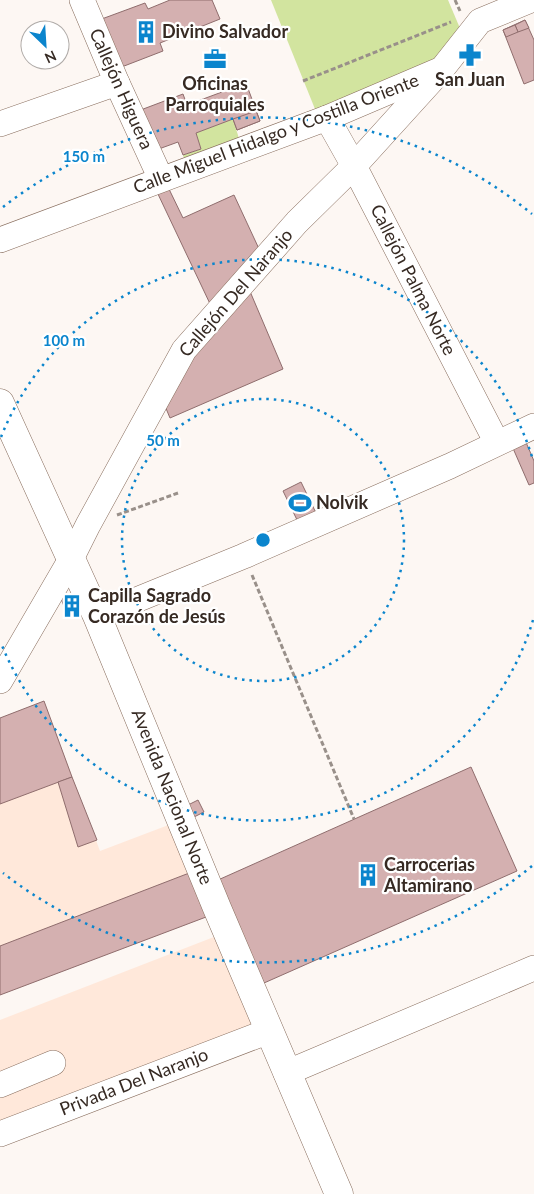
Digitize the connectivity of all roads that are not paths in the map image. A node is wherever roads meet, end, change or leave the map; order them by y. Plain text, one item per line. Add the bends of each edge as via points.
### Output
1 (82, 0) edge
2 (532, 0) edge
3 (442, 69) junction
4 (117, 83) junction
5 (327, 118) junction
6 (0, 124) edge
7 (354, 166) junction
8 (161, 179) junction
9 (0, 240) edge
10 (0, 403) edge
11 (534, 426) edge
12 (497, 443) junction
13 (71, 559) junction
14 (97, 616) junction
15 (0, 681) edge
16 (534, 968) edge
17 (269, 1031) junction
18 (53, 1063) dead end
19 (286, 1073) junction
20 (0, 1085) edge
21 (0, 1134) edge
22 (339, 1194) edge

1 - 4 street, Callejón Higuera
2 - 3 street, Calle Miguel Hidalgo y Costilla Oriente via 480,21
3 - 5 street, Calle Miguel Hidalgo y Costilla Oriente
3 - 7 street, Callejón Del Naranjo
4 - 6 street
4 - 8 street, Callejón Higuera
5 - 7 street, Callejón Palma Norte
5 - 8 street, Calle Miguel Hidalgo y Costilla Oriente via 287,130
7 - 12 street, Callejón Palma Norte
7 - 13 street, Callejón Del Naranjo via 297,222 184,350
8 - 9 street, Calle Miguel Hidalgo y Costilla Oriente
10 - 13 main road, Avenida Nacional Norte
11 - 12 street
12 - 14 street via 244,556
13 - 14 main road, Avenida Nacional Norte
13 - 15 street, Callejón Del Naranjo
14 - 17 main road, Avenida Nacional Norte
16 - 19 street
17 - 19 main road, Avenida Nacional Norte
17 - 21 street, Privada Del Naranjo
18 - 20 street
19 - 22 main road, Avenida Nacional Norte

